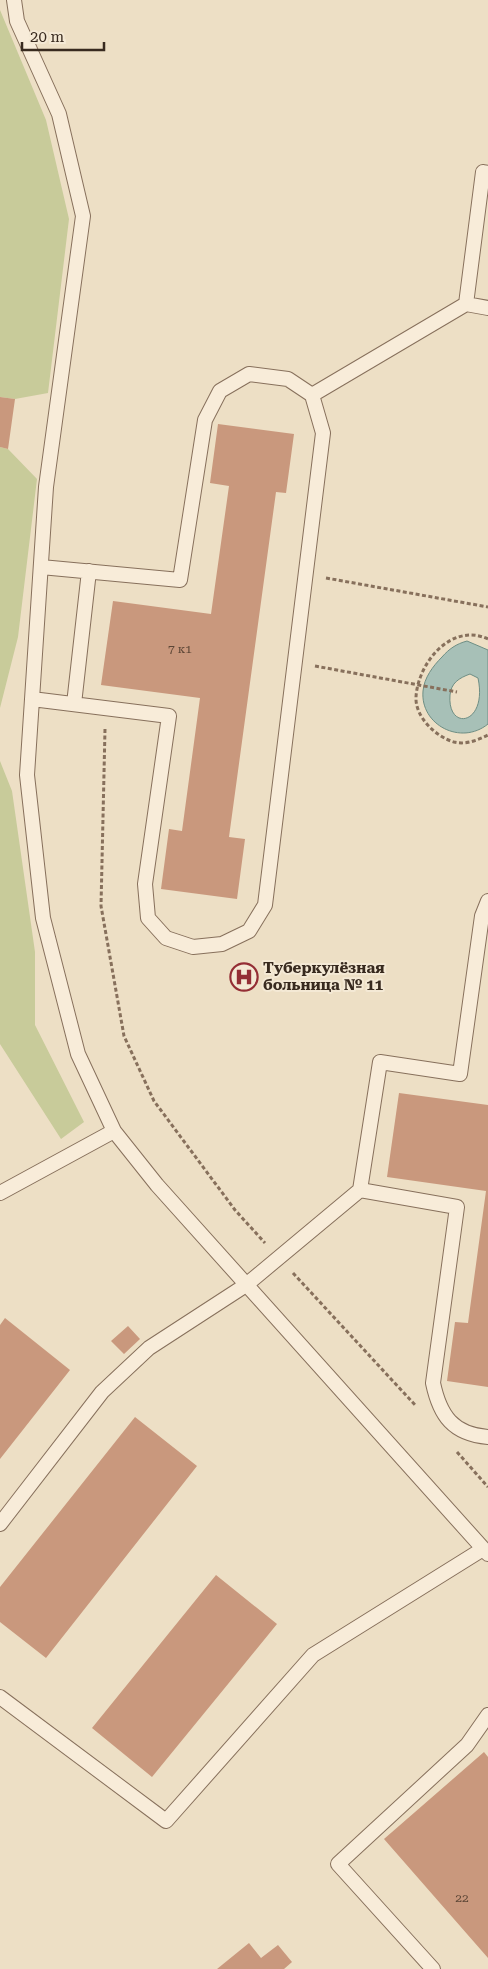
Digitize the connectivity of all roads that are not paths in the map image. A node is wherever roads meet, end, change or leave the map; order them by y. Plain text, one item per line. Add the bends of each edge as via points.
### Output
1 (14, 0) edge
2 (488, 173) edge
3 (466, 304) junction
4 (488, 308) edge
5 (312, 395) junction
6 (41, 567) junction
7 (89, 572) junction
8 (32, 699) junction
9 (74, 704) junction
10 (488, 901) edge
11 (114, 1131) junction
12 (360, 1190) junction
13 (0, 1193) edge
14 (246, 1285) junction
15 (488, 1437) edge
16 (0, 1524) edge
17 (486, 1551) edge
18 (0, 1697) edge
19 (488, 1715) edge
20 (433, 1969) edge

1 - 6 lane via 17,21 59,114 84,216 46,487
2 - 3 lane via 483,172
3 - 4 lane
3 - 5 lane
5 - 7 lane via 288,379 249,374 220,391 205,420 180,580
5 - 9 lane via 322,434 306,574 265,905 249,932 222,944 193,947 166,938 148,918 145,884 168,716
6 - 7 lane
6 - 8 lane
7 - 9 lane
8 - 9 lane
8 - 11 lane via 27,776 43,918 78,1054
10 - 12 lane via 482,916 460,1074 380,1062
11 - 13 lane
11 - 14 lane
12 - 14 lane
12 - 15 lane via 457,1207 433,1383 438,1405 456,1428 474,1436
14 - 16 lane via 149,1348 102,1392
14 - 17 lane
17 - 18 lane via 313,1655 166,1821
19 - 20 lane via 468,1745 338,1864

